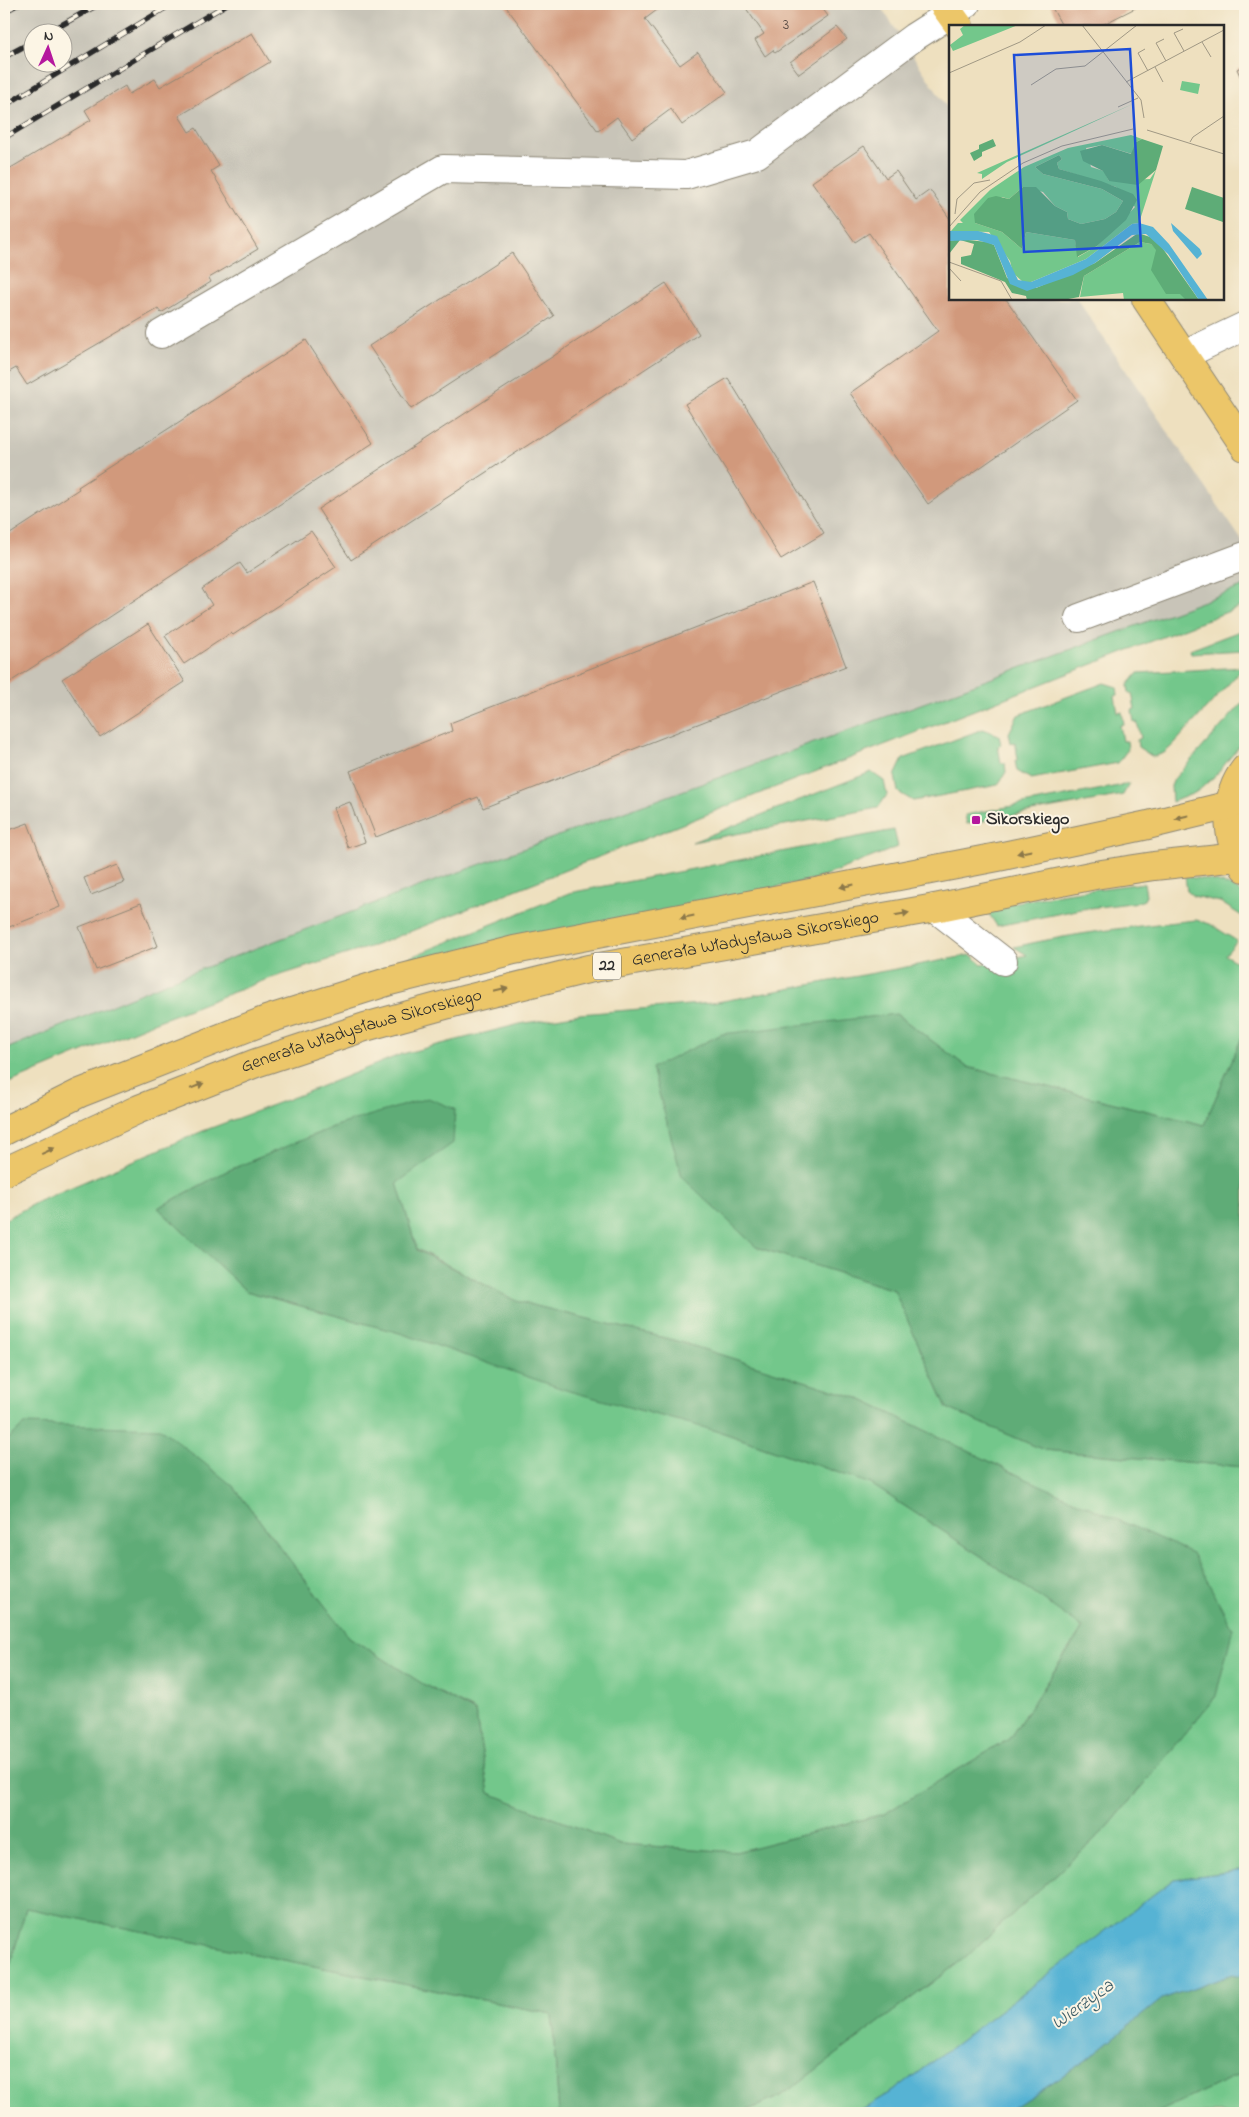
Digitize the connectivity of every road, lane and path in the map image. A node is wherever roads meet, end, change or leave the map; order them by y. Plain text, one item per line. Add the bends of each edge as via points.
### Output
1 (954, 12) edge
2 (1147, 300) edge
3 (1245, 326) edge
4 (161, 334) dead end
5 (1184, 355) junction
6 (1245, 447) edge
7 (1245, 556) edge
8 (1080, 618) dead end
9 (1245, 769) edge
10 (1230, 805) junction
11 (1242, 862) edge
12 (935, 908) junction
13 (1003, 961) dead end
14 (4, 1131) edge
15 (4, 1172) edge

1 - 4 street via 914,37 758,154 686,175 443,170
2 - 5 main road
3 - 5 street
5 - 6 main road
7 - 8 street
9 - 10 main road, 22
10 - 11 main road, 22 via 1230,832
10 -> 14 main road, Generała Władysława Sikorskiego / 22 via 1148,826 993,858 514,950 390,981 269,1019 80,1093
11 - 12 main road, Generała Władysława Sikorskiego / 22 via 1162,865
12 - 13 street
15 -> 12 main road, Generała Władysława Sikorskiego / 22 via 139,1109 256,1063 467,998 588,969

